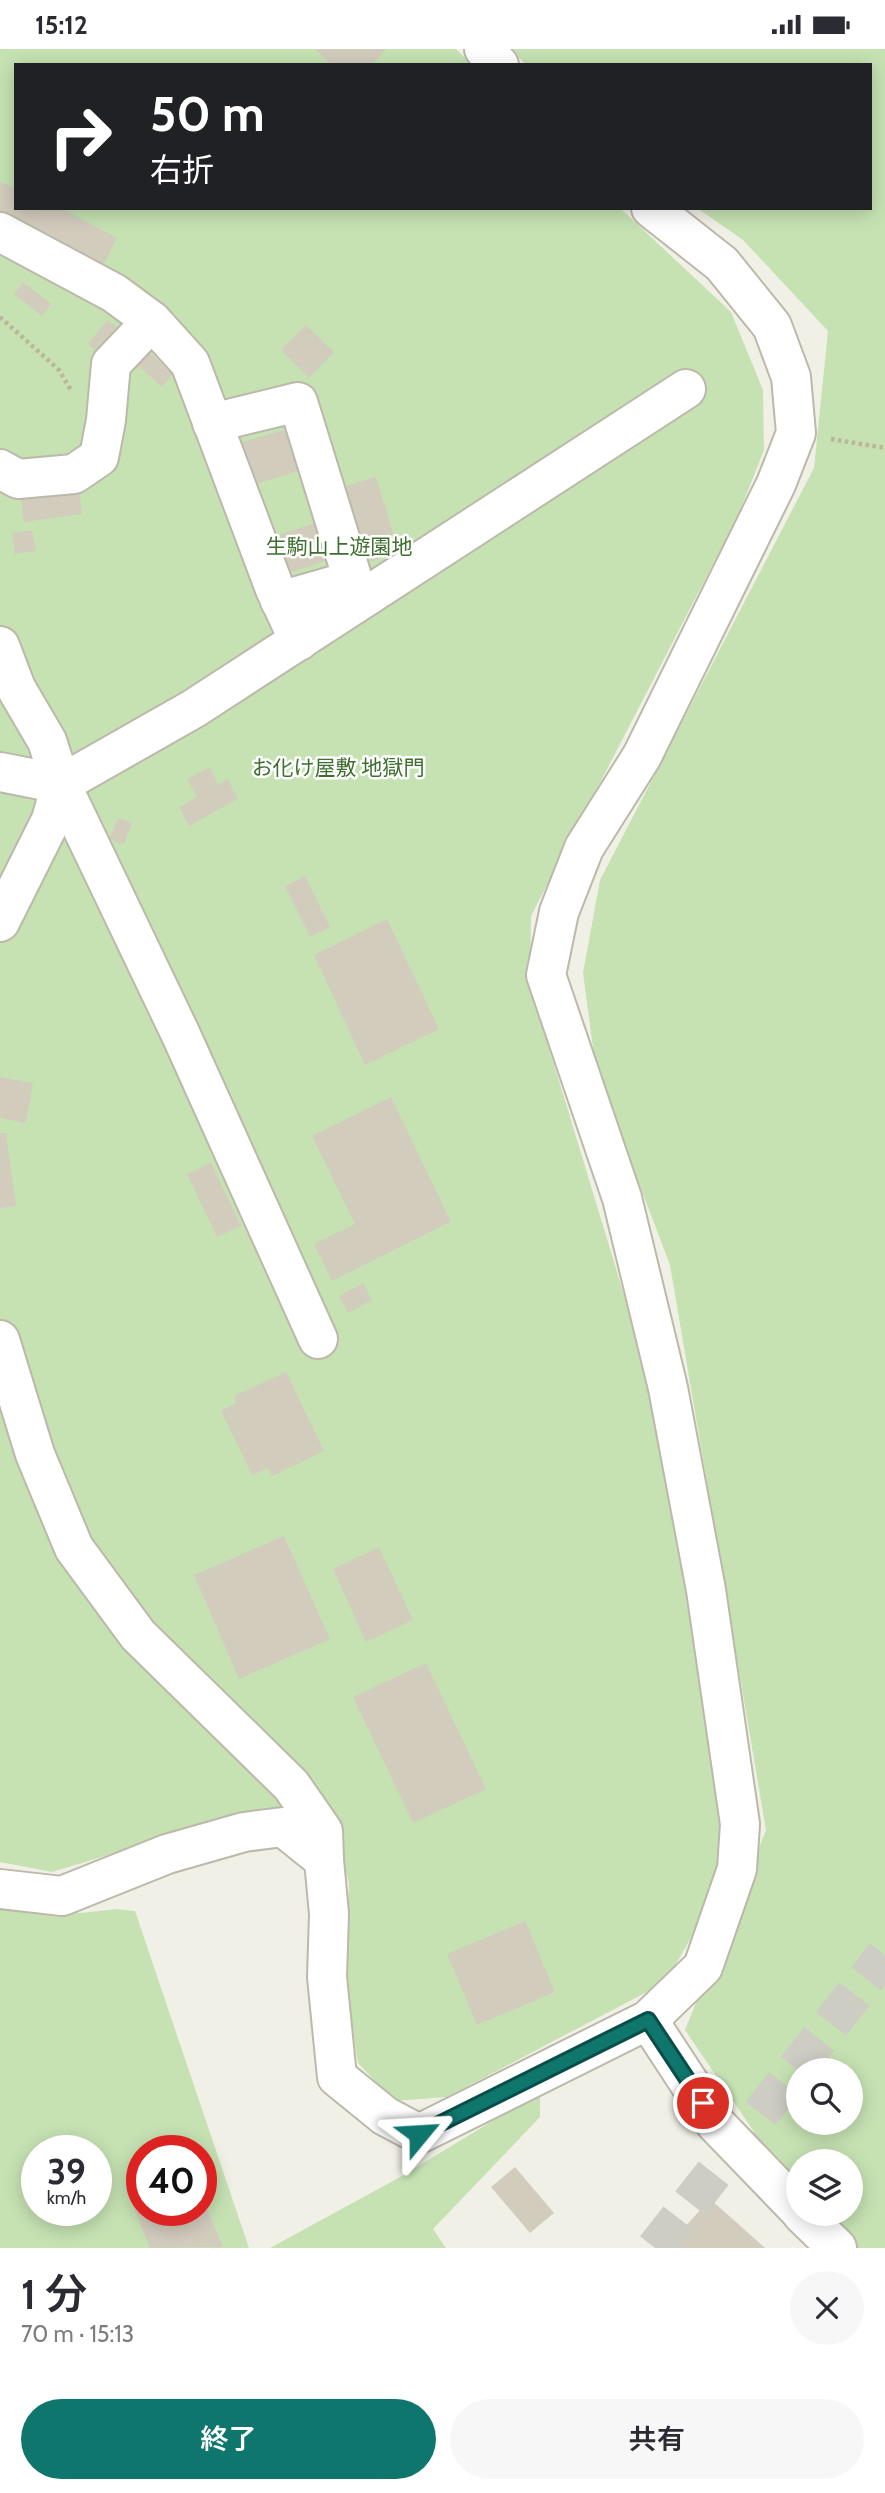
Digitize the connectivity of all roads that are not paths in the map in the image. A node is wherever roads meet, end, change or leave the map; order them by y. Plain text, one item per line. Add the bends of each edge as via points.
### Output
1 (484, 49) edge
2 (497, 63) edge
3 (654, 210) edge
4 (0, 232) edge
5 (152, 321) junction
6 (686, 389) dead end
7 (212, 423) junction
8 (0, 469) edge
9 (280, 601) junction
10 (299, 641) junction
11 (0, 646) edge
12 (0, 772) edge
13 (61, 783) junction
14 (12, 871) edge
15 (0, 922) edge
16 (318, 1339) dead end
17 (0, 1340) edge
18 (324, 1860) junction
19 (0, 1889) edge
20 (648, 2020) junction
21 (786, 2197) edge
22 (814, 2226) edge
23 (837, 2248) edge

1 - 2 street
3 - 20 street via 722,264 772,326 791,377 796,433 776,484 642,756 584,848 559,912 546,975 622,1198 668,1388 706,1590 740,1824 737,1869 703,1967
4 - 5 street via 114,293
5 - 7 street via 190,363
5 - 8 street via 111,364 99,457 74,474 18,479
6 - 10 street
7 - 9 street
7 - 9 street via 298,402 353,580
9 - 10 street
10 - 13 street via 193,709
11 - 13 street via 16,688 47,740
12 - 13 street
13 - 14 street via 51,820
13 - 16 street
14 - 15 street
17 - 18 street via 35,1454 74,1548 138,1635 291,1785 323,1831
18 - 19 street via 283,1827 244,1832 167,1854 62,1896
18 - 20 street via 330,1915 327,1977 337,2077 385,2116 419,2134
20 - 21 street via 716,2124
22 - 23 street

